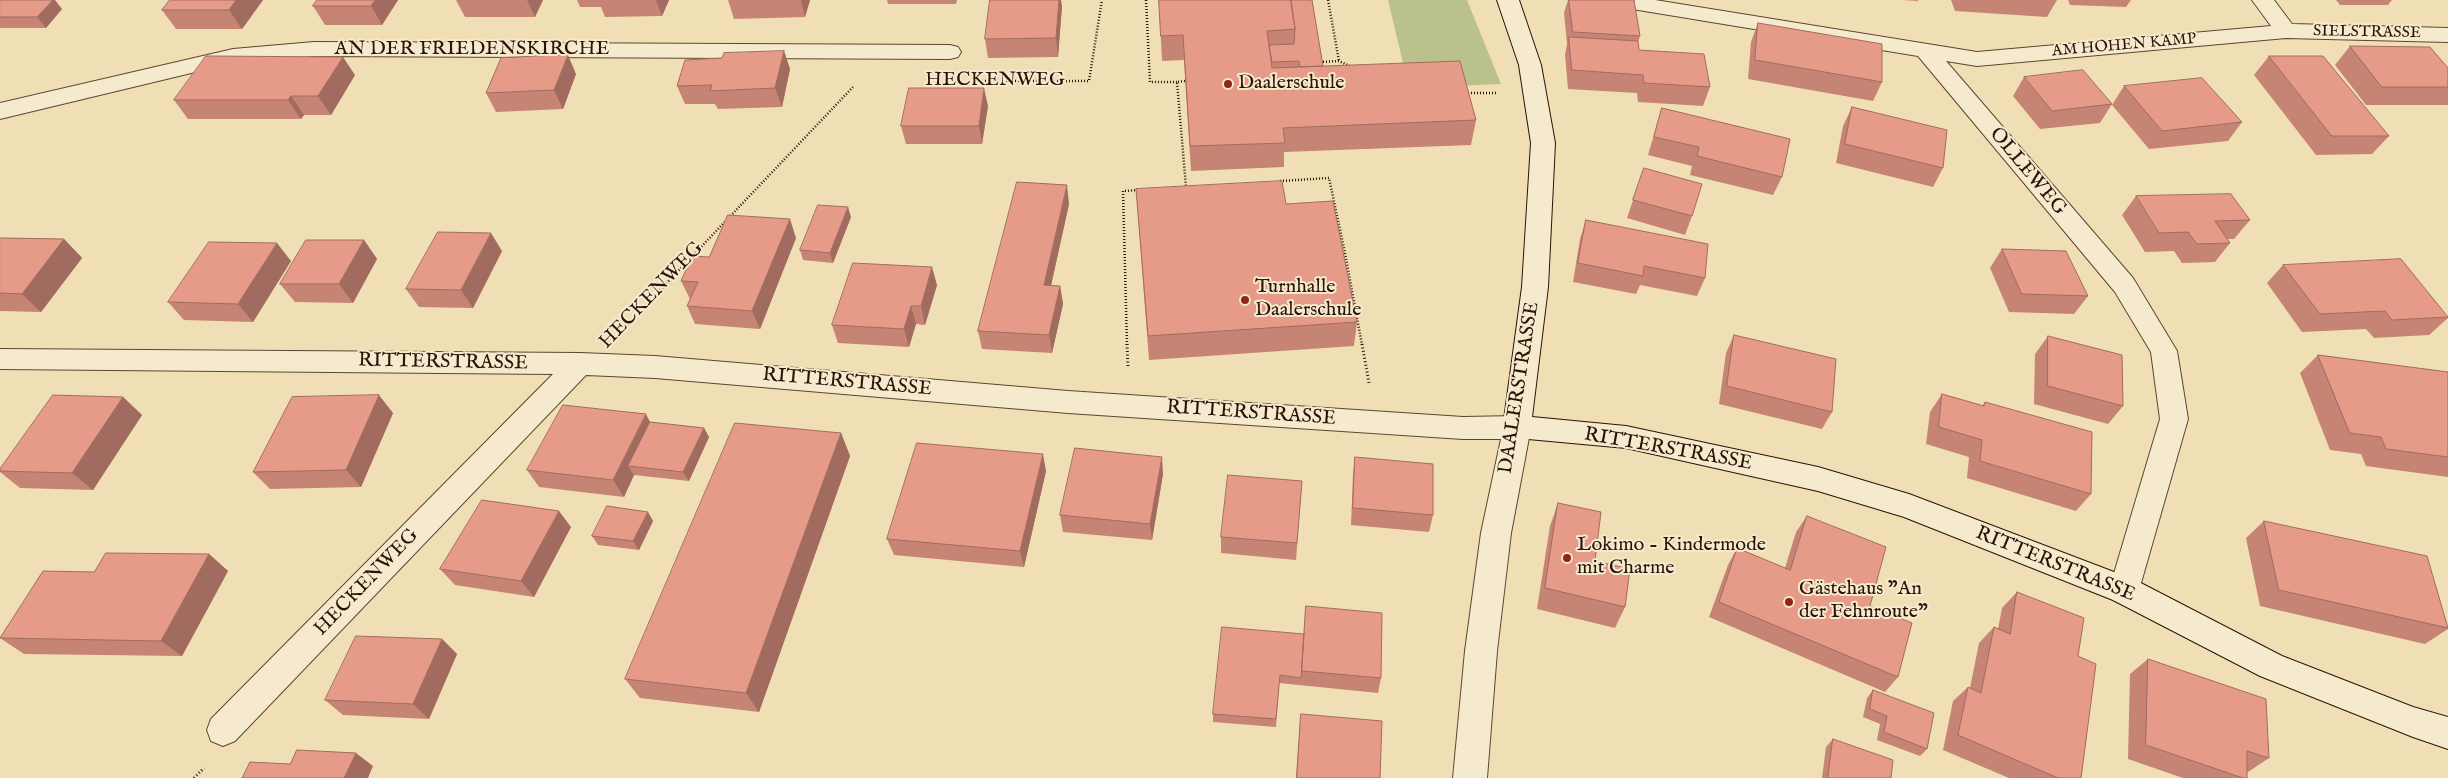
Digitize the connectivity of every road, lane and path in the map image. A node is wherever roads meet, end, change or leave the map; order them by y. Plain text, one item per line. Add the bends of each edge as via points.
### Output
1 (1102, 0) edge
2 (1146, 0) edge
3 (1328, 0) edge
4 (1508, 0) edge
5 (1614, 0) edge
6 (2263, 0) edge
7 (2286, 31) junction
8 (2448, 35) edge
9 (1925, 50) junction
10 (950, 52) dead end
11 (1312, 62) edge
12 (1339, 62) junction
13 (1359, 70) edge
14 (859, 81) dead end
15 (964, 81) dead end
16 (1185, 81) edge
17 (1177, 82) junction
18 (1461, 88) edge
19 (1537, 93) junction
20 (0, 111) edge
21 (1272, 182) edge
22 (1195, 187) edge
23 (1141, 190) edge
24 (1345, 253) junction
25 (1336, 254) edge
26 (0, 359) edge
27 (580, 364) junction
28 (1129, 406) junction
29 (1368, 422) junction
30 (1516, 427) junction
31 (2124, 590) junction
32 (223, 730) dead end
33 (2448, 732) edge
34 (1470, 778) edge

1 - 15 path, HECKENWEG via 1089,81
2 - 17 path via 1150,82
3 - 12 path
4 - 19 street, DAALERSTRASSE via 1520,29
5 - 9 street
6 - 7 street
7 - 8 street, SIELSTRASSE
7 - 9 street, AM HOHEN KAMP via 1977,59
9 - 31 street, OLLEWEG via 2124,285 2164,351 2174,419
10 - 20 street, AN DER FRIEDENSKIRCHE via 314,49 233,56
11 - 12 path
12 - 13 path
14 - 27 path, HECKENWEG via 605,348
16 - 17 path
17 - 22 path via 1185,187
18 - 19 path via 1462,93
19 - 30 street, DAALERSTRASSE via 1543,143 1535,287
21 - 24 path via 1329,178
23 - 28 path via 1123,191
24 - 25 path
24 - 29 path via 1369,384
26 - 27 street, RITTERSTRASSE
27 - 28 street, RITTERSTRASSE via 655,367
27 - 32 street, HECKENWEG
28 - 29 street, RITTERSTRASSE
29 - 30 street, RITTERSTRASSE via 1463,428
30 - 31 street, RITTERSTRASSE via 1626,437 1818,479 1909,506
30 - 34 street, DAALERSTRASSE via 1496,533 1481,650
31 - 33 street, RITTERSTRASSE via 2271,666 2413,722

